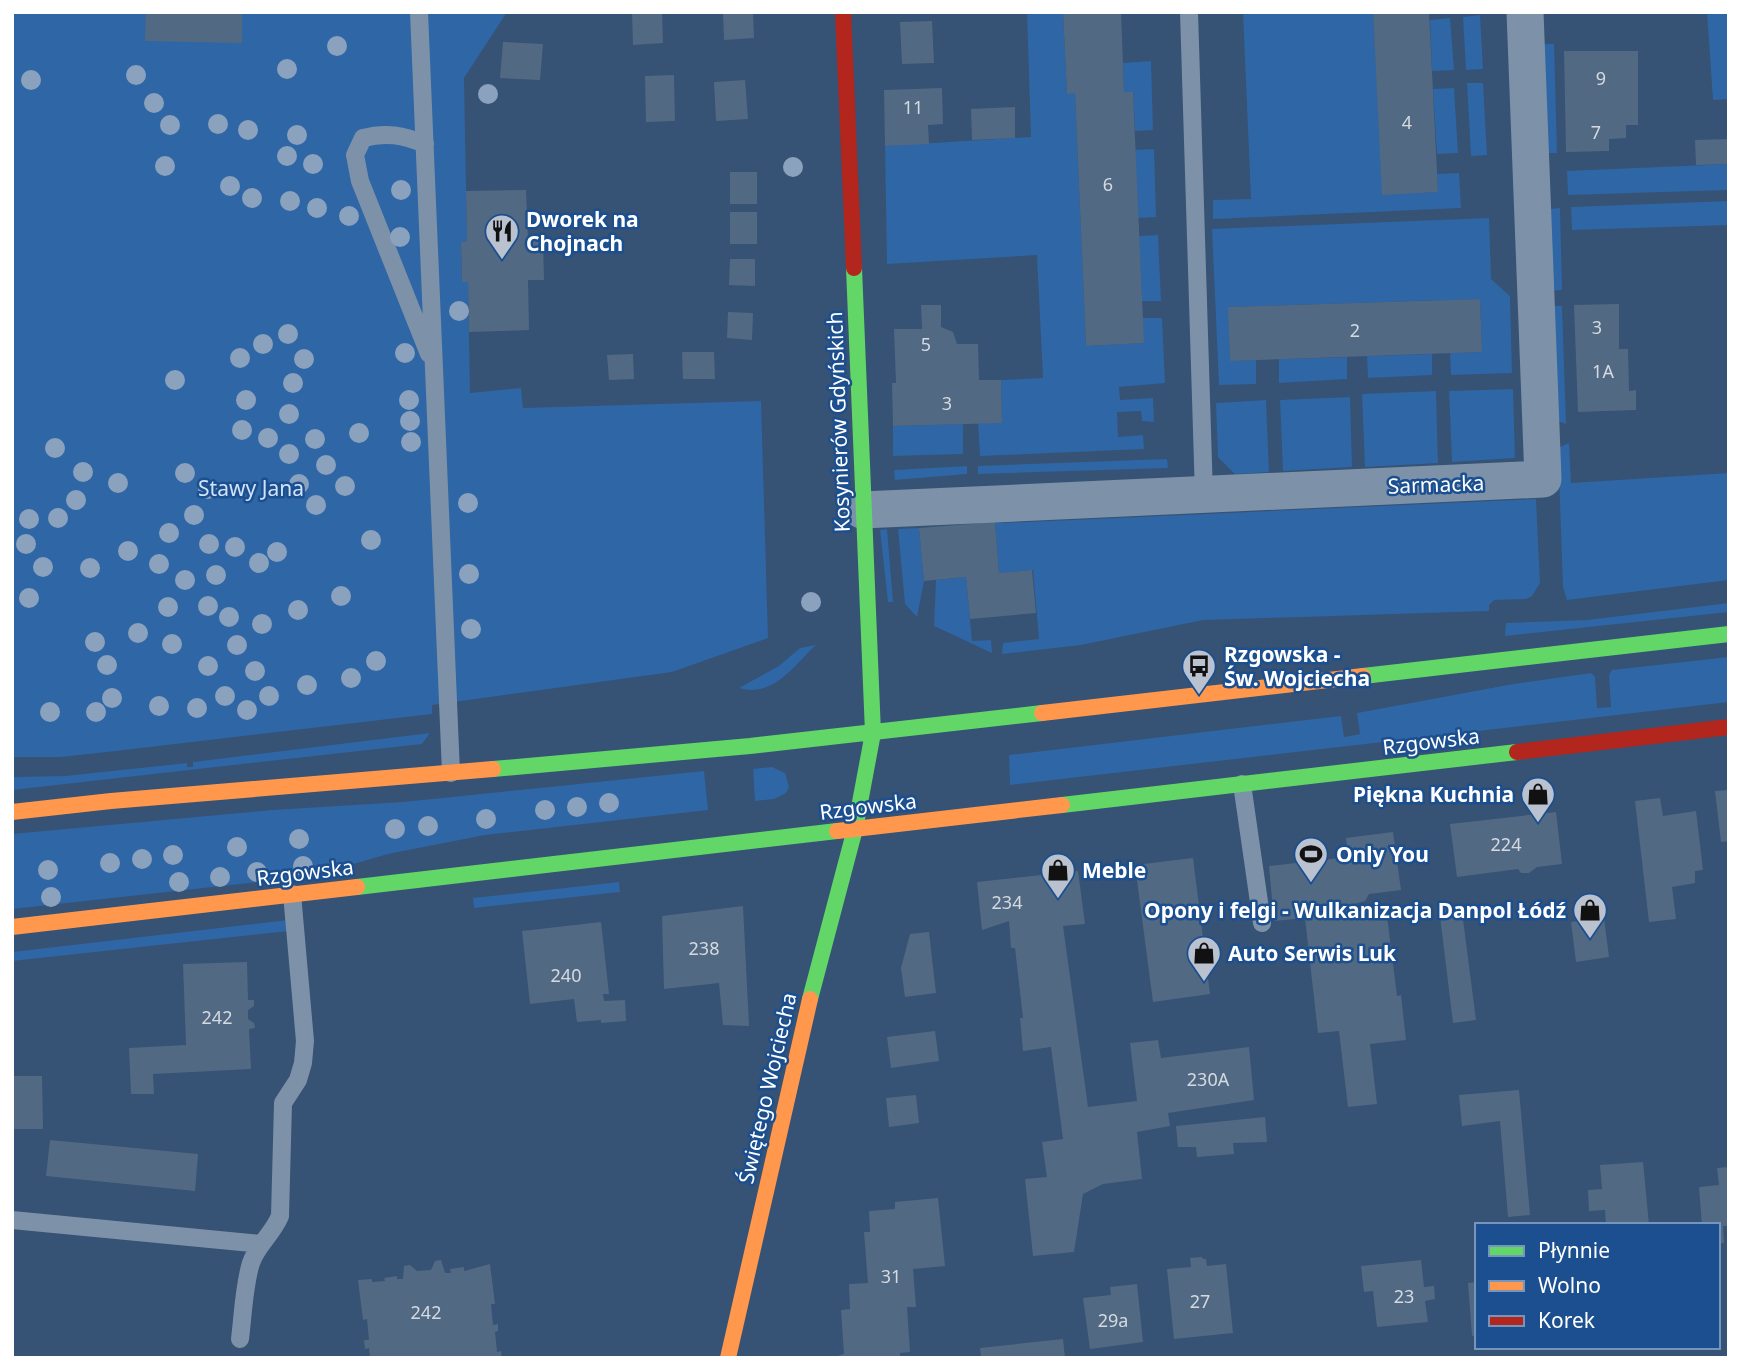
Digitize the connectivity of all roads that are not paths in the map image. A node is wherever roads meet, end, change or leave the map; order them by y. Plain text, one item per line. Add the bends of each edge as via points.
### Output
1 (419, 12) edge
2 (843, 12) edge
3 (1189, 12) edge
4 (1525, 12) edge
5 (425, 144) junction
6 (434, 367) junction
7 (1204, 495) junction
8 (863, 510) junction
9 (1729, 634) edge
10 (1729, 727) edge
11 (873, 733) junction
12 (452, 773) junction
13 (1242, 784) junction
14 (12, 812) edge
15 (855, 829) junction
16 (292, 894) junction
17 (1262, 923) dead end
18 (12, 927) edge
19 (12, 1220) edge
20 (261, 1244) junction
21 (240, 1339) dead end
22 (728, 1358) edge

1 - 5 lane
2 - 8 main road, Kosynierów Gdyńskich
3 - 7 lane
4 - 7 street, Sarmacka via 1543,479
5 - 6 lane
5 - 6 lane via 380,133 363,138 355,155 360,181
6 - 12 lane
7 - 8 street, Sarmacka
8 - 11 main road, Kosynierów Gdyńskich
9 - 11 main road
10 - 13 main road, Rzgowska
11 - 12 main road
11 - 15 main road, Kosynierów Gdyńskich
12 - 14 main road
13 - 15 main road, Rzgowska
13 - 17 lane
15 - 16 main road, Rzgowska
15 - 22 main road, Świętego Wojciecha via 802,1027
16 - 18 main road, Rzgowska
16 - 20 lane via 305,1041 298,1080 283,1103 280,1216
19 - 20 lane
20 - 21 lane via 251,1263

